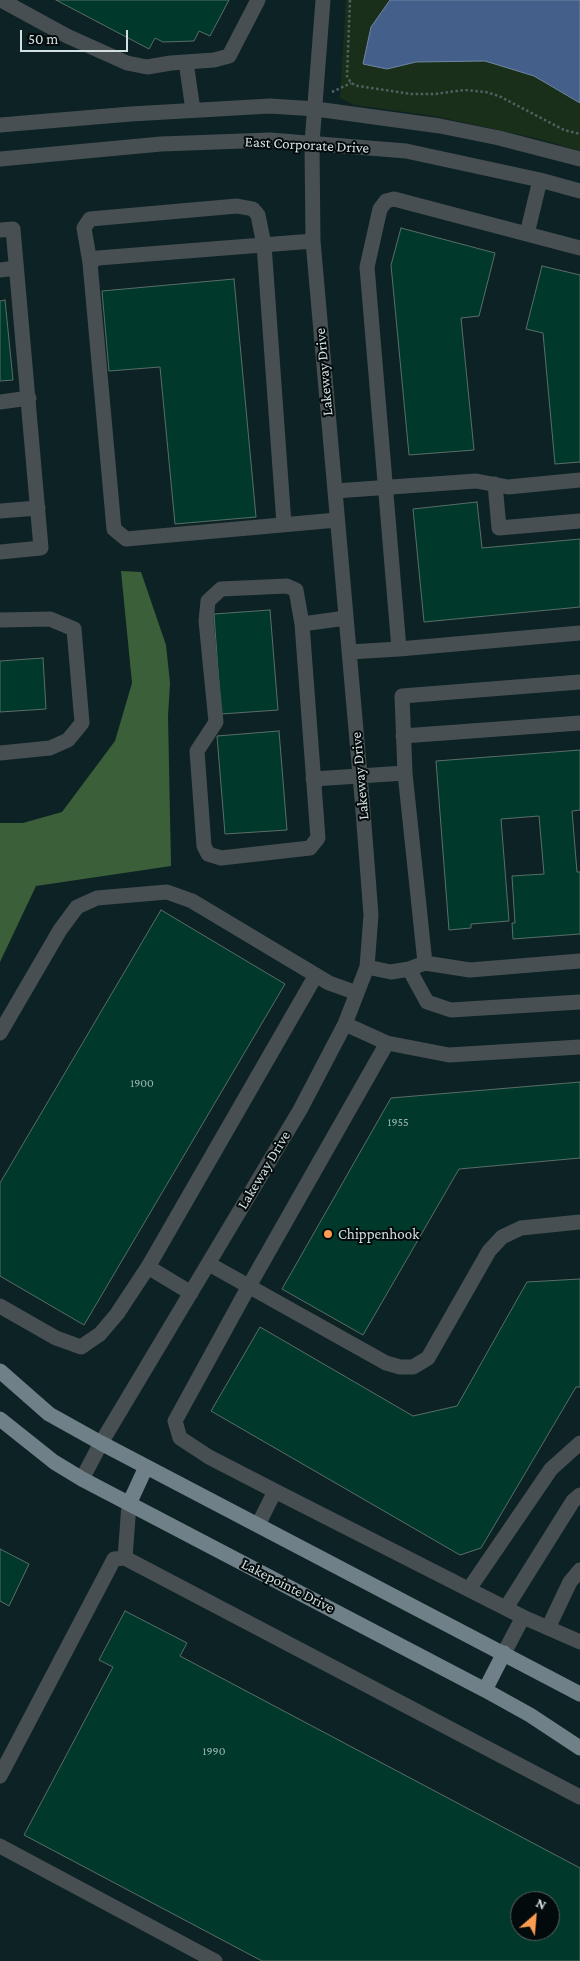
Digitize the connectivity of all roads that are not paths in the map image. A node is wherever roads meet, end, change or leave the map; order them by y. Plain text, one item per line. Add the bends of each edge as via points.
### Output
1 (2, 0) edge
2 (258, 0) edge
3 (324, 0) edge
4 (186, 62) junction
5 (193, 110) junction
6 (316, 110) junction
7 (0, 125) edge
8 (312, 142) junction
9 (580, 158) edge
10 (0, 159) edge
11 (540, 180) junction
12 (580, 191) edge
13 (0, 230) edge
14 (527, 234) junction
15 (312, 241) junction
16 (264, 245) junction
17 (580, 248) edge
18 (90, 263) junction
19 (16, 268) junction
20 (0, 270) edge
21 (28, 398) junction
22 (0, 402) edge
23 (580, 480) edge
24 (495, 484) junction
25 (386, 487) junction
26 (335, 491) junction
27 (38, 508) junction
28 (0, 511) edge
29 (337, 520) junction
30 (580, 521) edge
31 (284, 524) junction
32 (0, 552) edge
33 (346, 618) junction
34 (0, 620) edge
35 (302, 624) junction
36 (580, 633) edge
37 (399, 649) junction
38 (349, 652) junction
39 (580, 682) edge
40 (580, 723) edge
41 (404, 736) junction
42 (0, 753) edge
43 (405, 773) junction
44 (360, 775) junction
45 (313, 779) junction
46 (580, 961) edge
47 (425, 963) junction
48 (367, 967) junction
49 (409, 969) junction
50 (316, 976) junction
51 (357, 993) junction
52 (580, 1002) edge
53 (345, 1024) junction
54 (0, 1034) edge
55 (387, 1043) junction
56 (580, 1047) edge
57 (580, 1222) edge
58 (209, 1264) junction
59 (148, 1268) junction
60 (249, 1286) junction
61 (191, 1293) junction
62 (0, 1306) edge
63 (0, 1371) edge
64 (0, 1419) edge
65 (101, 1443) junction
66 (580, 1443) edge
67 (146, 1467) junction
68 (82, 1479) junction
69 (275, 1491) junction
70 (580, 1495) edge
71 (129, 1504) junction
72 (258, 1525) junction
73 (125, 1558) junction
74 (580, 1570) edge
75 (469, 1589) junction
76 (506, 1608) junction
77 (523, 1617) junction
78 (548, 1628) junction
79 (580, 1642) edge
80 (504, 1653) junction
81 (485, 1690) junction
82 (580, 1694) edge
83 (580, 1748) edge
84 (0, 1776) edge
85 (580, 1797) edge
86 (0, 1846) edge
87 (215, 1961) edge

1 - 4 street via 67,36 127,63 147,67
2 - 4 street via 229,56
3 - 6 street, Lakeway Drive
4 - 5 street
5 - 6 street via 270,106
5 - 7 street
6 - 8 street, Lakeway Drive
6 - 9 street via 449,128
8 - 10 street, East Corporate Drive via 270,140 161,144
8 - 11 street, East Corporate Drive via 406,151
8 - 15 street, Lakeway Drive
11 - 12 street, East Corporate Drive
11 - 14 street
13 - 19 street via 13,229
14 - 17 street
14 - 25 street via 394,199 380,209 367,267
15 - 16 street
15 - 26 street, Lakeway Drive
16 - 18 street via 98,258
16 - 18 street via 258,215 253,209 237,206 90,219 84,228
16 - 31 street
18 - 31 street via 114,529 126,539
19 - 20 street
19 - 21 street
21 - 22 street
21 - 27 street
23 - 24 street via 508,487
24 - 25 street via 476,481
24 - 30 street via 500,528
25 - 26 street
25 - 37 street
26 - 29 street, Lakeway Drive
27 - 28 street
27 - 32 street via 41,548
29 - 31 street
29 - 33 street, Lakeway Drive
33 - 35 street
33 - 38 street, Lakeway Drive
34 - 42 street via 50,619 74,629 82,723 68,740 50,748
35 - 45 street
35 - 45 street via 296,590 287,586 221,589 208,600 206,621 216,722 197,751 204,846 208,854 221,858 310,848 318,838
36 - 37 street
37 - 38 street
38 - 44 street, Lakeway Drive
39 - 41 street via 402,696
40 - 41 street
41 - 43 street
43 - 44 street
43 - 47 street
44 - 45 street
44 - 48 street, Lakeway Drive via 371,915
46 - 47 street via 470,970
47 - 49 street
48 - 49 street via 391,972
48 - 51 street, Lakeway Drive
49 - 52 street via 427,1002 451,1010
50 - 51 street
50 - 54 street via 192,901 167,892 97,898 77,907 60,930
50 - 59 street
51 - 53 street, Lakeway Drive
53 - 55 street
53 - 58 street, Lakeway Drive via 300,1110
55 - 56 street via 449,1055
55 - 60 street
57 - 60 street via 521,1228 502,1237 488,1251 428,1358 412,1367 386,1363
58 - 60 street
58 - 61 street, Lakeway Drive
59 - 61 street
59 - 62 street via 117,1314 100,1334 81,1347 56,1338
60 - 69 street via 175,1421 180,1438
61 - 65 street, Lakeway Drive
63 - 65 main road via 49,1414
64 - 68 main road, Lakepointe Drive via 54,1462
65 - 67 main road
65 - 68 street, Lakeway Drive
66 - 75 street via 551,1469
67 - 71 main road
67 - 72 main road
68 - 71 main road, Lakepointe Drive
69 - 72 street
69 - 75 street
70 - 76 street via 573,1501
71 - 73 street
71 - 81 main road, Lakepointe Drive
72 - 80 main road
73 - 84 street via 114,1559
73 - 85 street
74 - 78 street via 570,1582
75 - 76 street
76 - 77 street
77 - 78 street
77 - 80 street
78 - 79 street
80 - 81 main road
80 - 82 main road
81 - 83 main road, Lakepointe Drive
86 - 87 street

